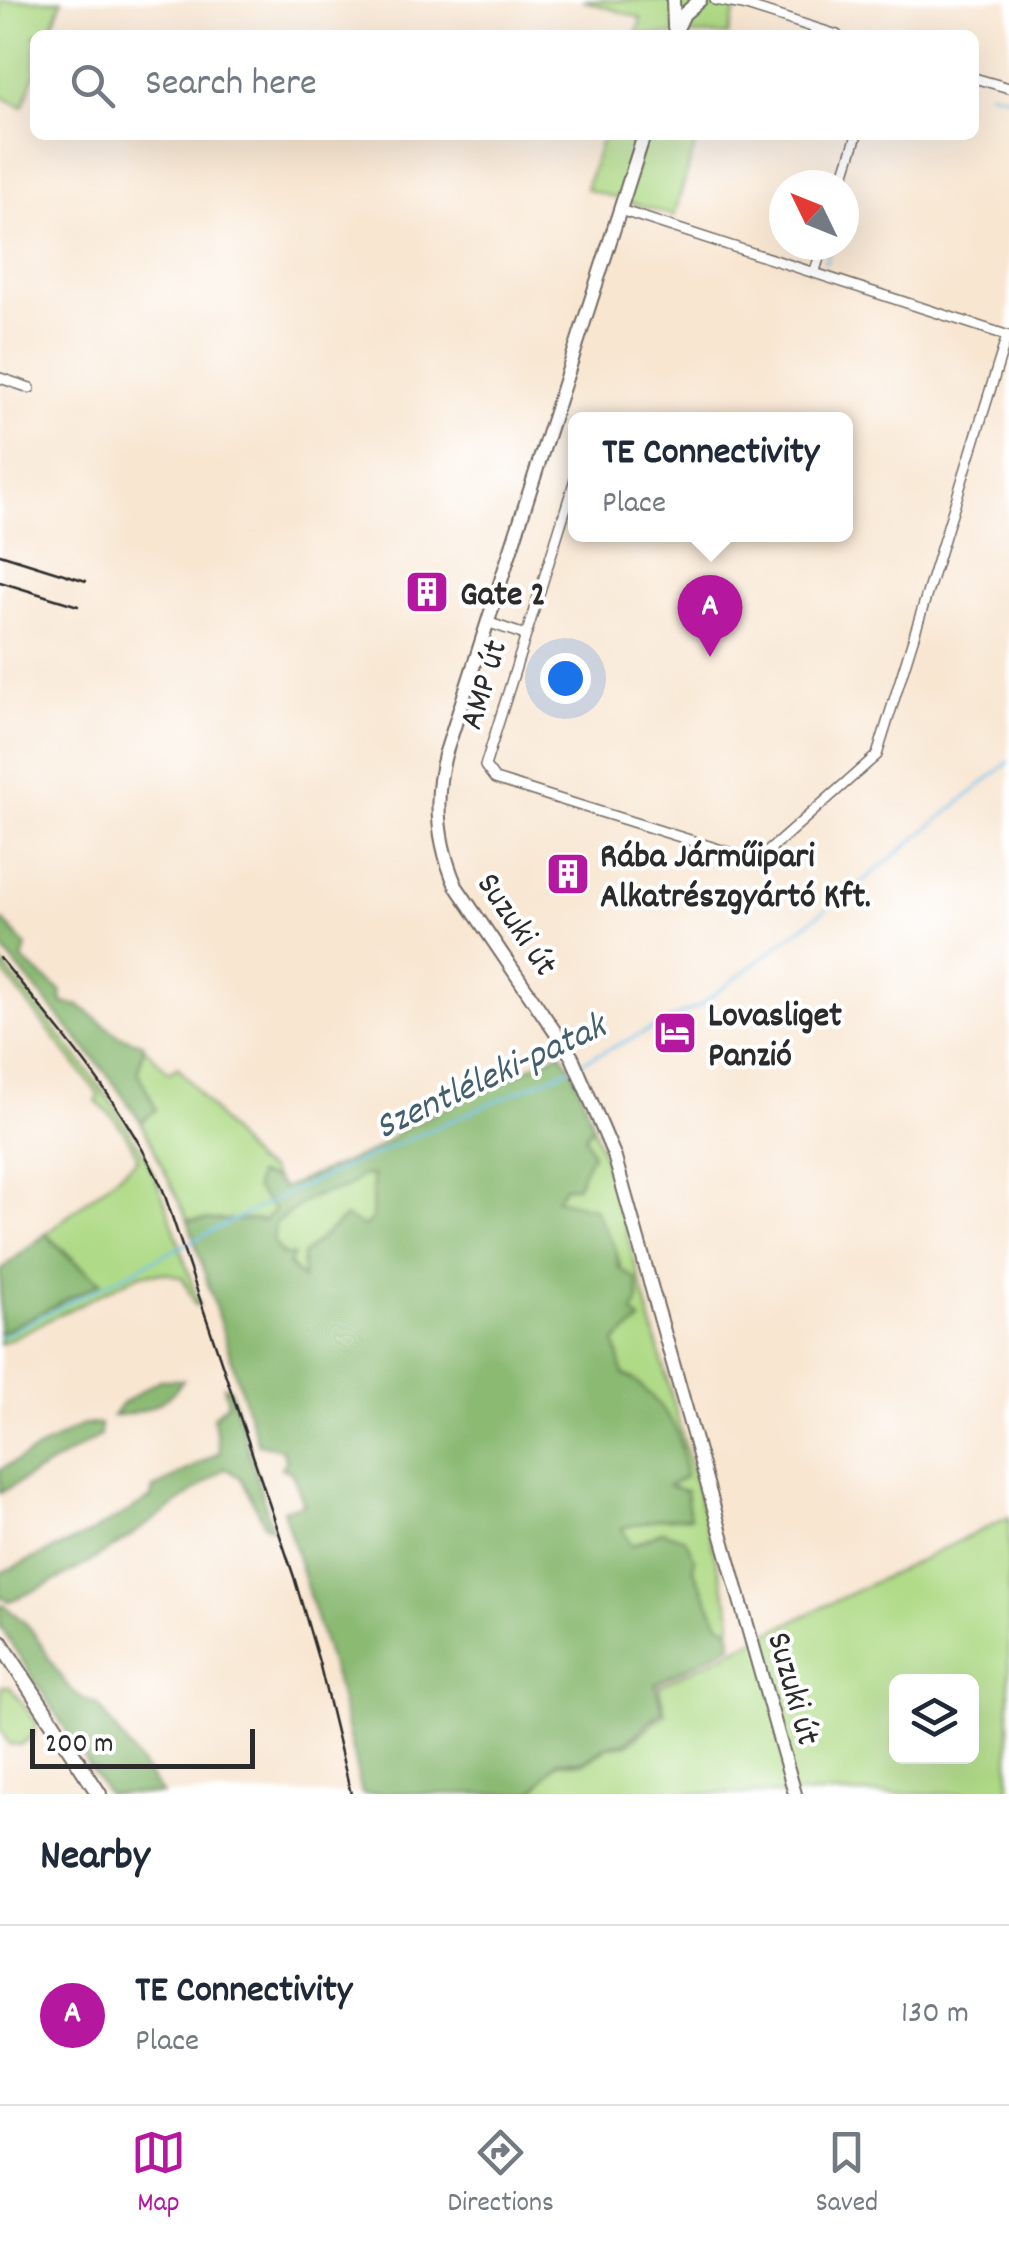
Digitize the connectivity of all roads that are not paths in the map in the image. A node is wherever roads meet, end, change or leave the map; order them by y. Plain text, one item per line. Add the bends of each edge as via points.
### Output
1 (675, 0) edge
2 (716, 0) edge
3 (696, 2) edge
4 (739, 2) edge
5 (674, 30) edge
6 (677, 30) edge
7 (823, 30) edge
8 (979, 79) edge
9 (1009, 88) edge
10 (642, 140) edge
11 (854, 140) edge
12 (846, 170) edge
13 (620, 210) junction
14 (819, 260) edge
15 (815, 272) junction
16 (1008, 336) edge
17 (0, 378) edge
18 (30, 388) dead end
19 (568, 502) edge
20 (487, 622) junction
21 (524, 635) junction
22 (0, 1642) edge
23 (99, 1794) edge
24 (795, 1794) edge

1 - 3 main road
1 - 5 main road
2 - 4 street
3 - 6 main road
4 - 7 street
8 - 9 street
10 - 13 main road, Suzuki út
11 - 12 street
13 - 15 street
13 - 20 main road, Suzuki út
14 - 15 street
15 - 16 street
16 - 21 street, AMP út via 877,756 757,861 486,772
17 - 18 street
19 - 21 street, AMP út
20 - 21 street
20 - 24 main road, Suzuki út via 440,774 437,805 448,864 465,902 572,1057 623,1185
22 - 23 main road

